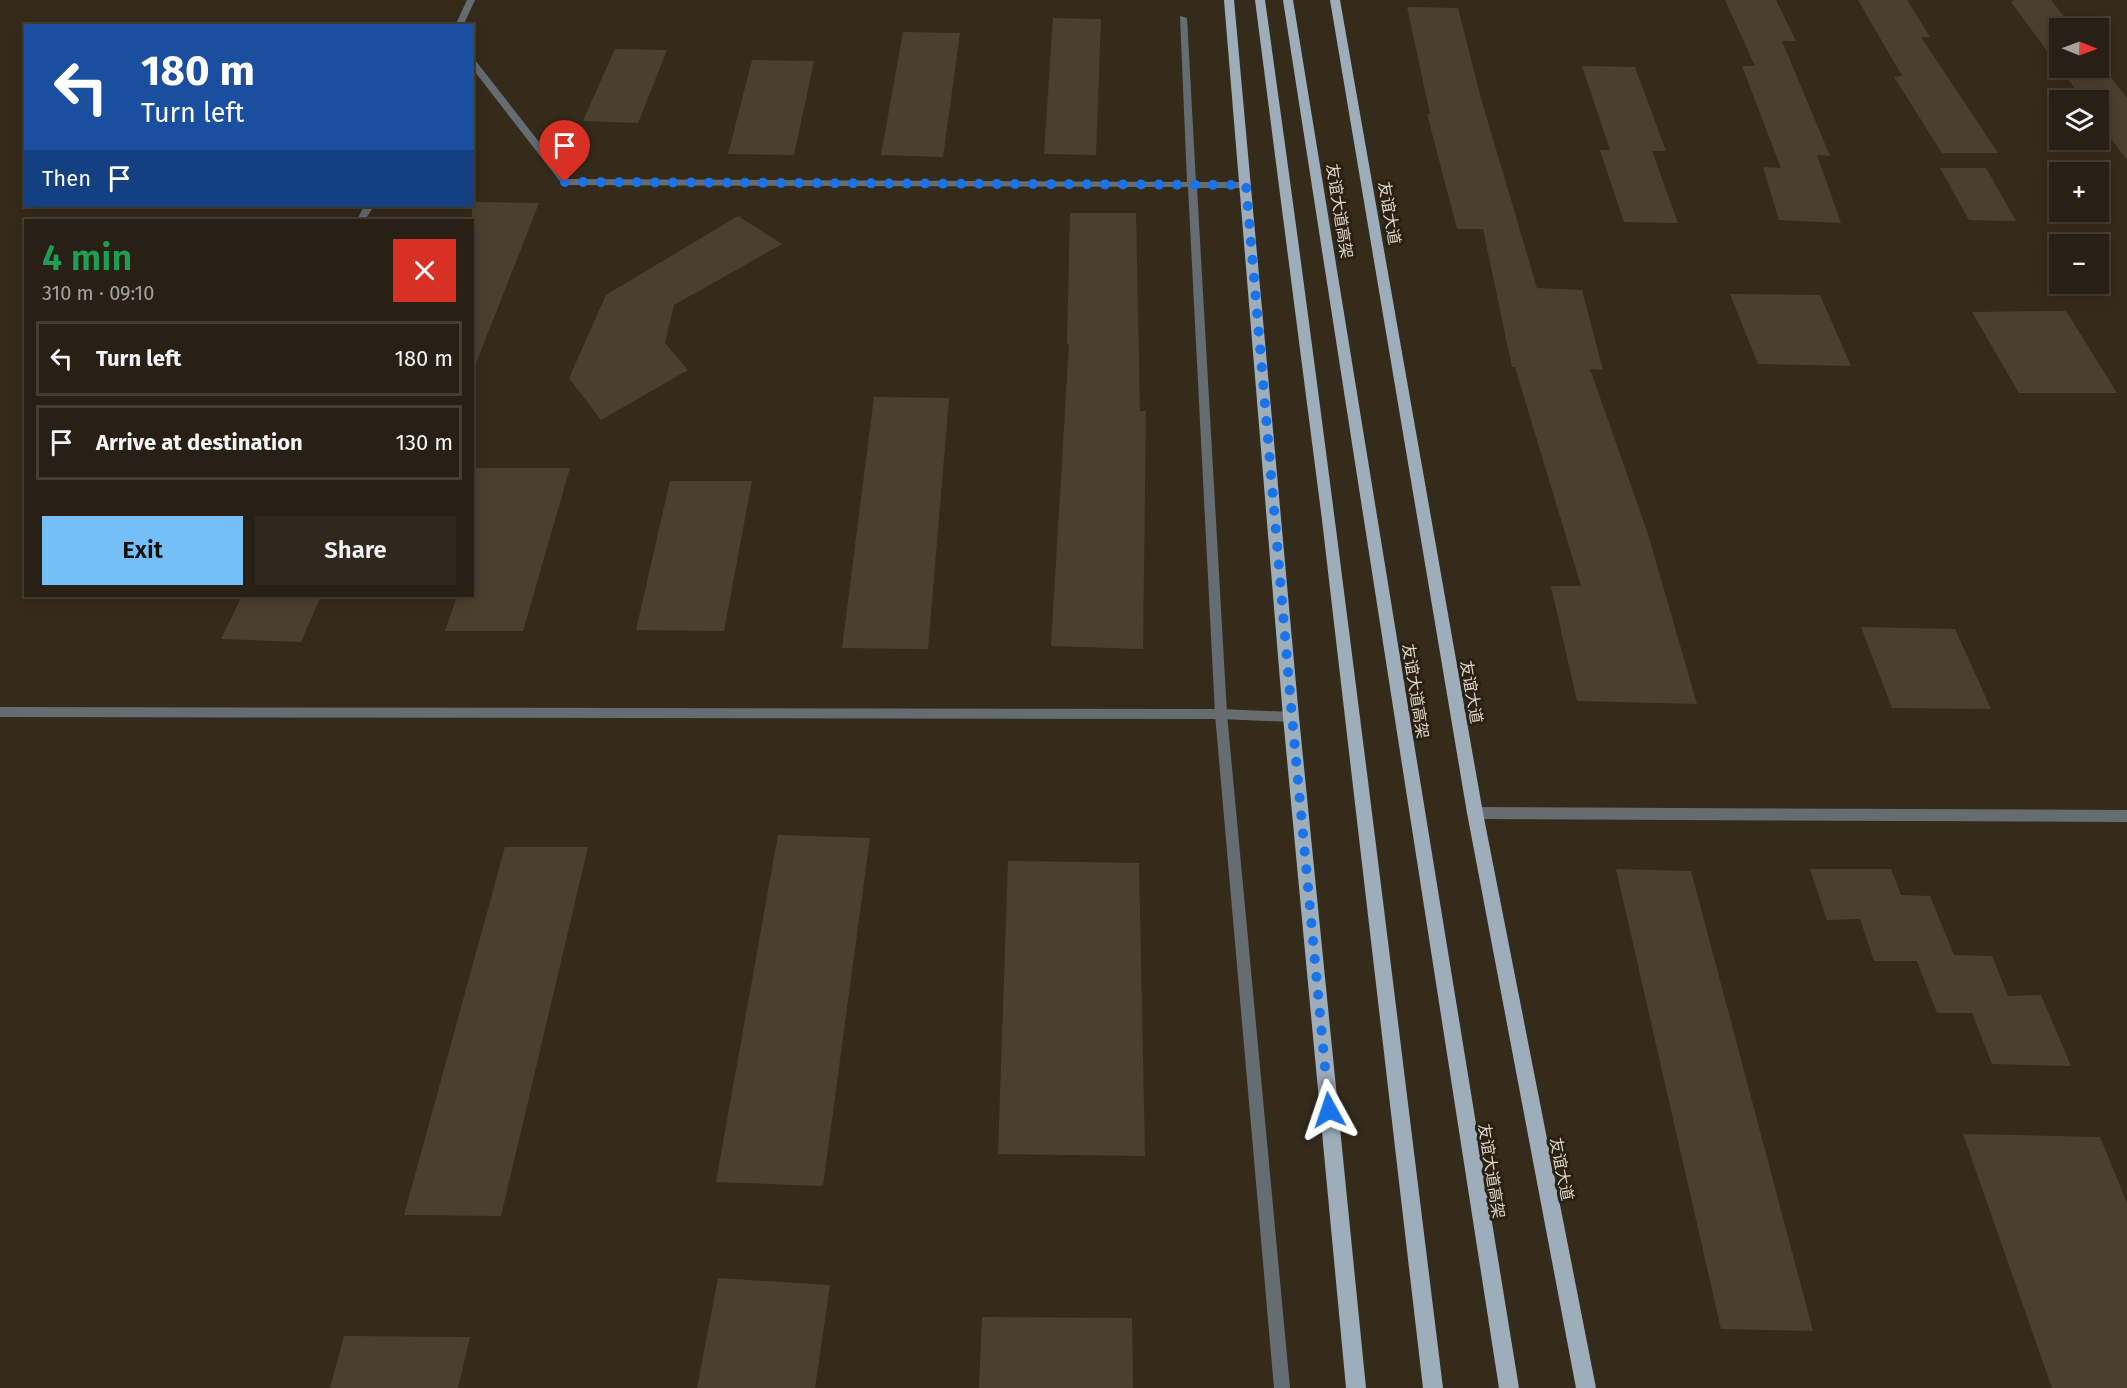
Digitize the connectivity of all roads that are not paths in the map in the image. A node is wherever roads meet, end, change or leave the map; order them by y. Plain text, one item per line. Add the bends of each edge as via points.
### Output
1 (471, 0) edge
2 (1229, 0) edge
3 (1260, 0) edge
4 (1288, 0) edge
5 (1335, 0) edge
6 (1183, 18) dead end
7 (460, 24) edge
8 (474, 65) edge
9 (1192, 185) junction
10 (1246, 185) junction
11 (0, 712) edge
12 (1221, 714) junction
13 (1292, 717) junction
14 (1475, 813) junction
15 (2127, 816) edge
16 (1282, 1388) edge
17 (1356, 1388) edge
18 (1433, 1388) edge
19 (1509, 1388) edge
20 (1586, 1388) edge

1 - 7 street
2 - 10 main road
3 - 18 main road
4 - 19 main road, 友谊大道高架
5 - 14 main road, 友谊大道
6 - 9 street
8 - 9 street via 565,182
9 - 10 street
9 - 12 street
10 - 13 main road
11 - 12 street
12 - 13 street
12 - 16 street
13 - 17 main road
14 - 15 street
14 - 20 main road, 友谊大道

